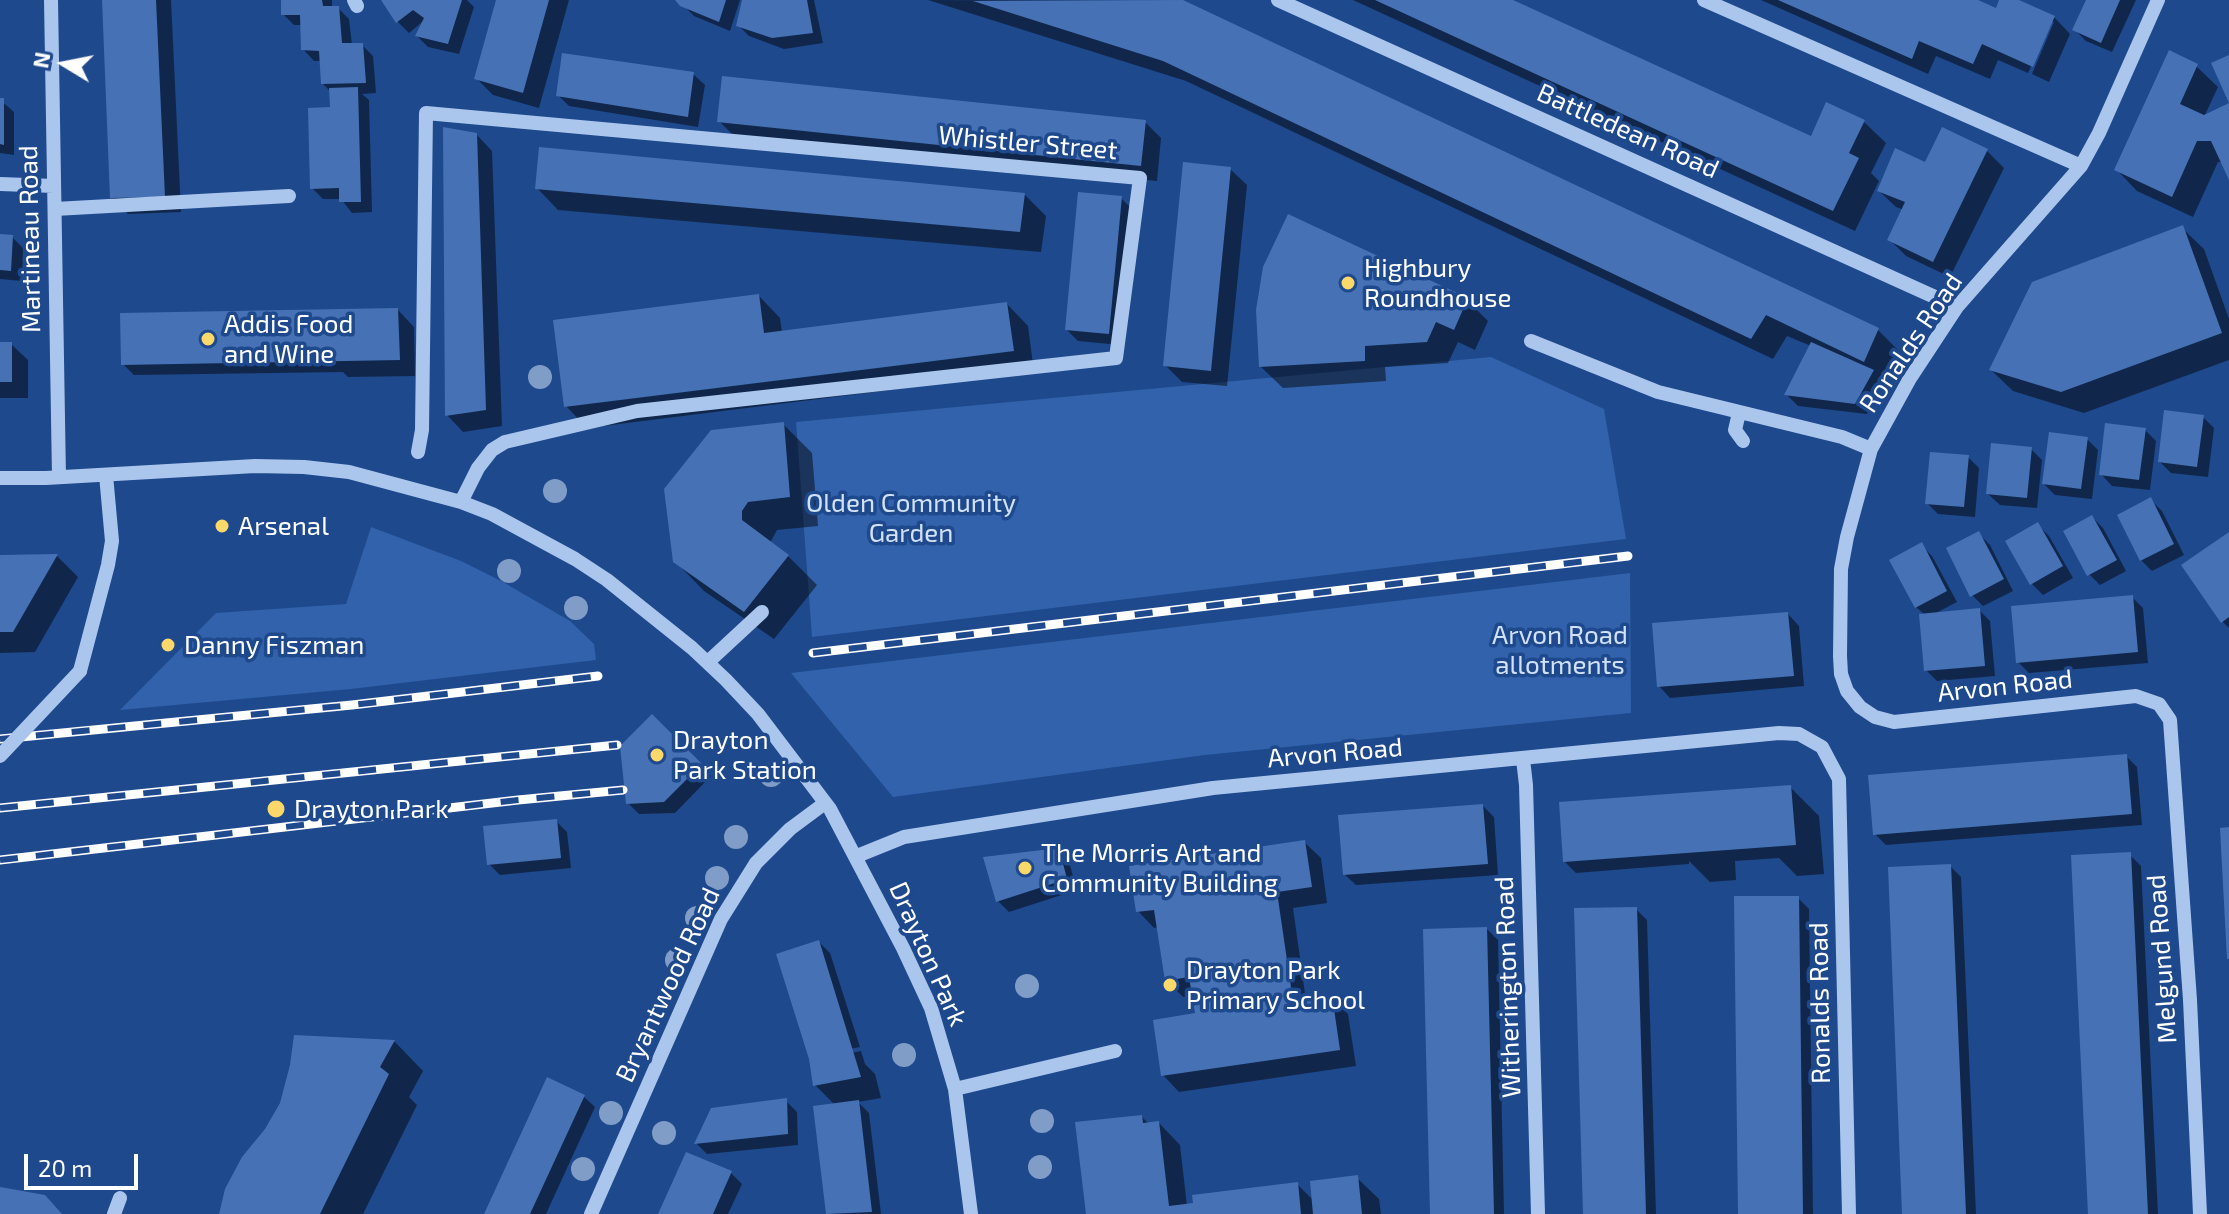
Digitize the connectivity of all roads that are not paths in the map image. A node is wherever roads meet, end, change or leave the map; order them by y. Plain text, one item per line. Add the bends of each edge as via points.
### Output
1 (51, 0) edge
2 (1278, 0) edge
3 (1704, 0) edge
4 (2158, 0) edge
5 (2081, 166) junction
6 (0, 184) edge
7 (54, 186) junction
8 (289, 196) dead end
9 (55, 209) junction
10 (1957, 307) junction
11 (1531, 341) dead end
12 (1739, 413) junction
13 (1743, 441) dead end
14 (1871, 449) junction
15 (418, 452) dead end
16 (106, 475) junction
17 (59, 477) junction
18 (0, 478) edge
19 (461, 502) junction
20 (762, 612) dead end
21 (708, 662) junction
22 (2159, 704) joint
23 (1860, 707) joint
24 (1822, 747) joint
25 (0, 756) edge
26 (1523, 759) junction
27 (825, 803) junction
28 (857, 856) junction
29 (1115, 1051) dead end
30 (955, 1089) junction
31 (120, 1198) dead end
32 (114, 1214) edge
33 (591, 1214) edge
34 (971, 1214) edge
35 (1538, 1214) edge
36 (1849, 1214) edge
37 (2200, 1214) edge

1 - 7 street, Martineau Road
2 - 10 street, Battledean Road
3 - 5 street
4 - 5 street, Ronalds Road
5 - 10 street, Ronalds Road
6 - 7 street
7 - 9 street, Martineau Road
8 - 9 street
9 - 17 street, Martineau Road
10 - 14 street, Ronalds Road
11 - 12 street via 1658,392
12 - 13 street via 1735,430
12 - 14 street
14 - 23 street, Ronalds Road via 1841,569 1841,674
15 - 19 street, Whistler Street via 426,113 1140,178 1116,358 637,411 505,442 478,468
16 - 17 street, Drayton Park
16 - 19 street, Drayton Park via 304,467 380,478
16 - 25 street, bridge via 112,541 80,671
17 - 18 street, Drayton Park
19 - 21 street, Drayton Park via 586,566
20 - 21 street
21 - 27 street, Drayton Park via 758,714
22 - 23 street, Arvon Road via 2136,696 1894,722
22 - 37 street, Melgund Road via 2170,720
24 - 26 street, Arvon Road via 1799,734 1779,733
24 - 36 street, Ronalds Road via 1839,779
26 - 28 street, Arvon Road via 1213,788 904,837
26 - 35 street, Witherington Road
27 - 28 street, Drayton Park
27 - 33 street, Bryantwood Road via 756,863 721,919
28 - 30 street, Drayton Park via 931,1008
29 - 30 street
30 - 34 street, Drayton Park
31 - 32 street

